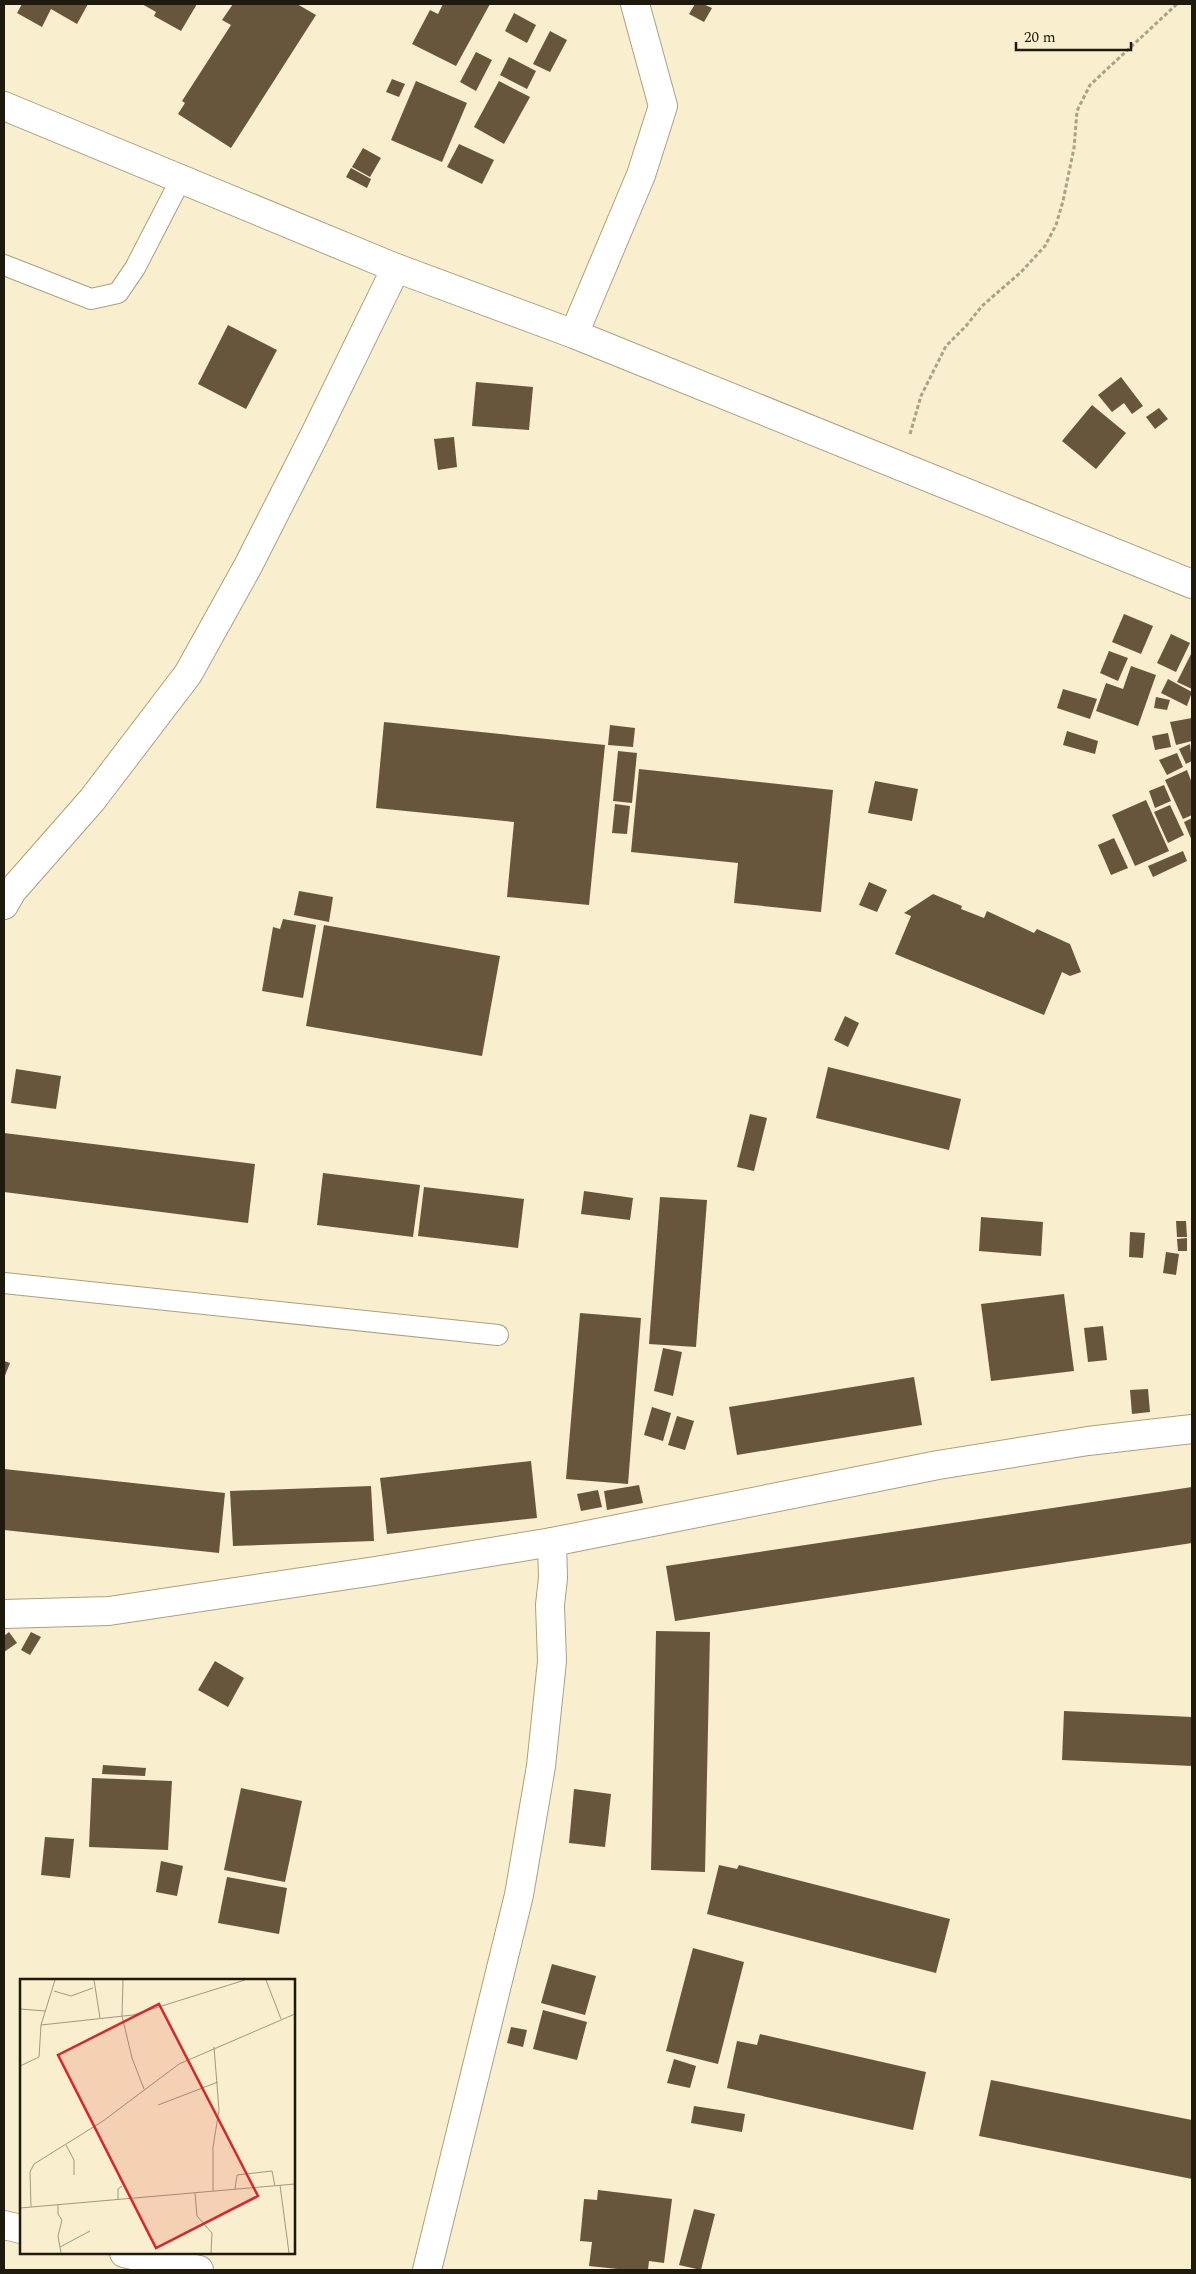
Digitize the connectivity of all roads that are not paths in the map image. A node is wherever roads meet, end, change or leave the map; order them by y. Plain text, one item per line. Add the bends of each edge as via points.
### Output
1 (635, 4) edge
2 (4, 106) edge
3 (181, 179) junction
4 (4, 265) edge
5 (396, 268) junction
6 (574, 334) junction
7 (1192, 584) edge
8 (4, 905) edge
9 (4, 1283) edge
10 (498, 1335) dead end
11 (1192, 1429) edge
12 (552, 1542) junction
13 (4, 1614) edge
14 (4, 2225) edge
15 (20, 2229) edge
16 (128, 2254) edge
17 (199, 2270) edge
18 (427, 2270) edge

1 - 6 street via 663,106 641,175
2 - 3 street
3 - 4 lane via 135,268 118,293 91,299
3 - 5 street
5 - 6 street
5 - 8 street via 248,566 188,674 92,800 12,891
6 - 7 street
9 - 10 lane
11 - 12 street via 1088,1441 938,1465
12 - 13 street via 109,1611
12 - 18 street via 552,1661 541,1766 519,1895
14 - 15 street
16 - 17 street

